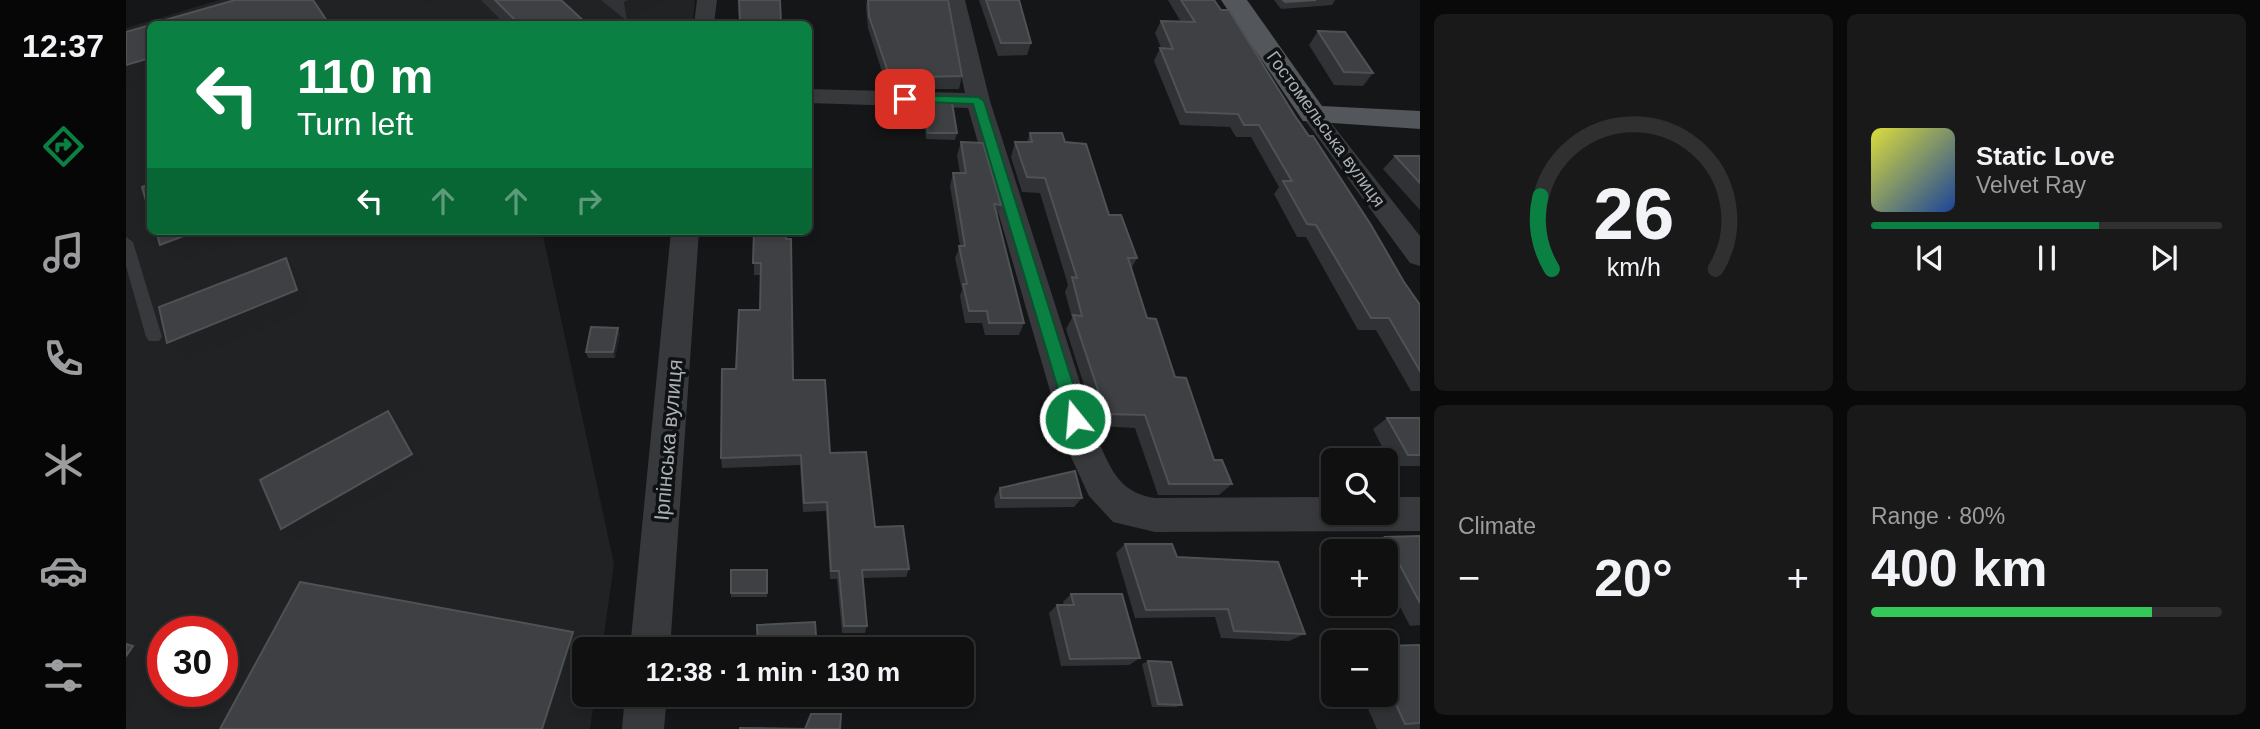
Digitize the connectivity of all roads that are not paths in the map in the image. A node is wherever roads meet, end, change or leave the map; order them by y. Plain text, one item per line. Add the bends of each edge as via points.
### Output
1 (707, 0) edge
2 (955, 0) edge
3 (1234, 0) edge
4 (704, 21) edge
5 (812, 96) edge
6 (978, 101) junction
7 (1313, 115) junction
8 (1420, 120) edge
9 (685, 235) edge
10 (126, 242) edge
11 (1420, 256) edge
12 (154, 337) dead end
13 (1420, 514) edge
14 (651, 637) edge
15 (645, 707) edge
16 (643, 729) edge

1 - 4 street
2 - 6 street
3 - 7 main road, Гостомельська вулиця
5 - 6 street
6 - 13 street via 1083,446 1101,485 1126,510 1155,515
7 - 8 main road
7 - 11 street, Гостомельська вулиця
9 - 14 street, Ірпінська вулиця
10 - 12 lane
15 - 16 street

